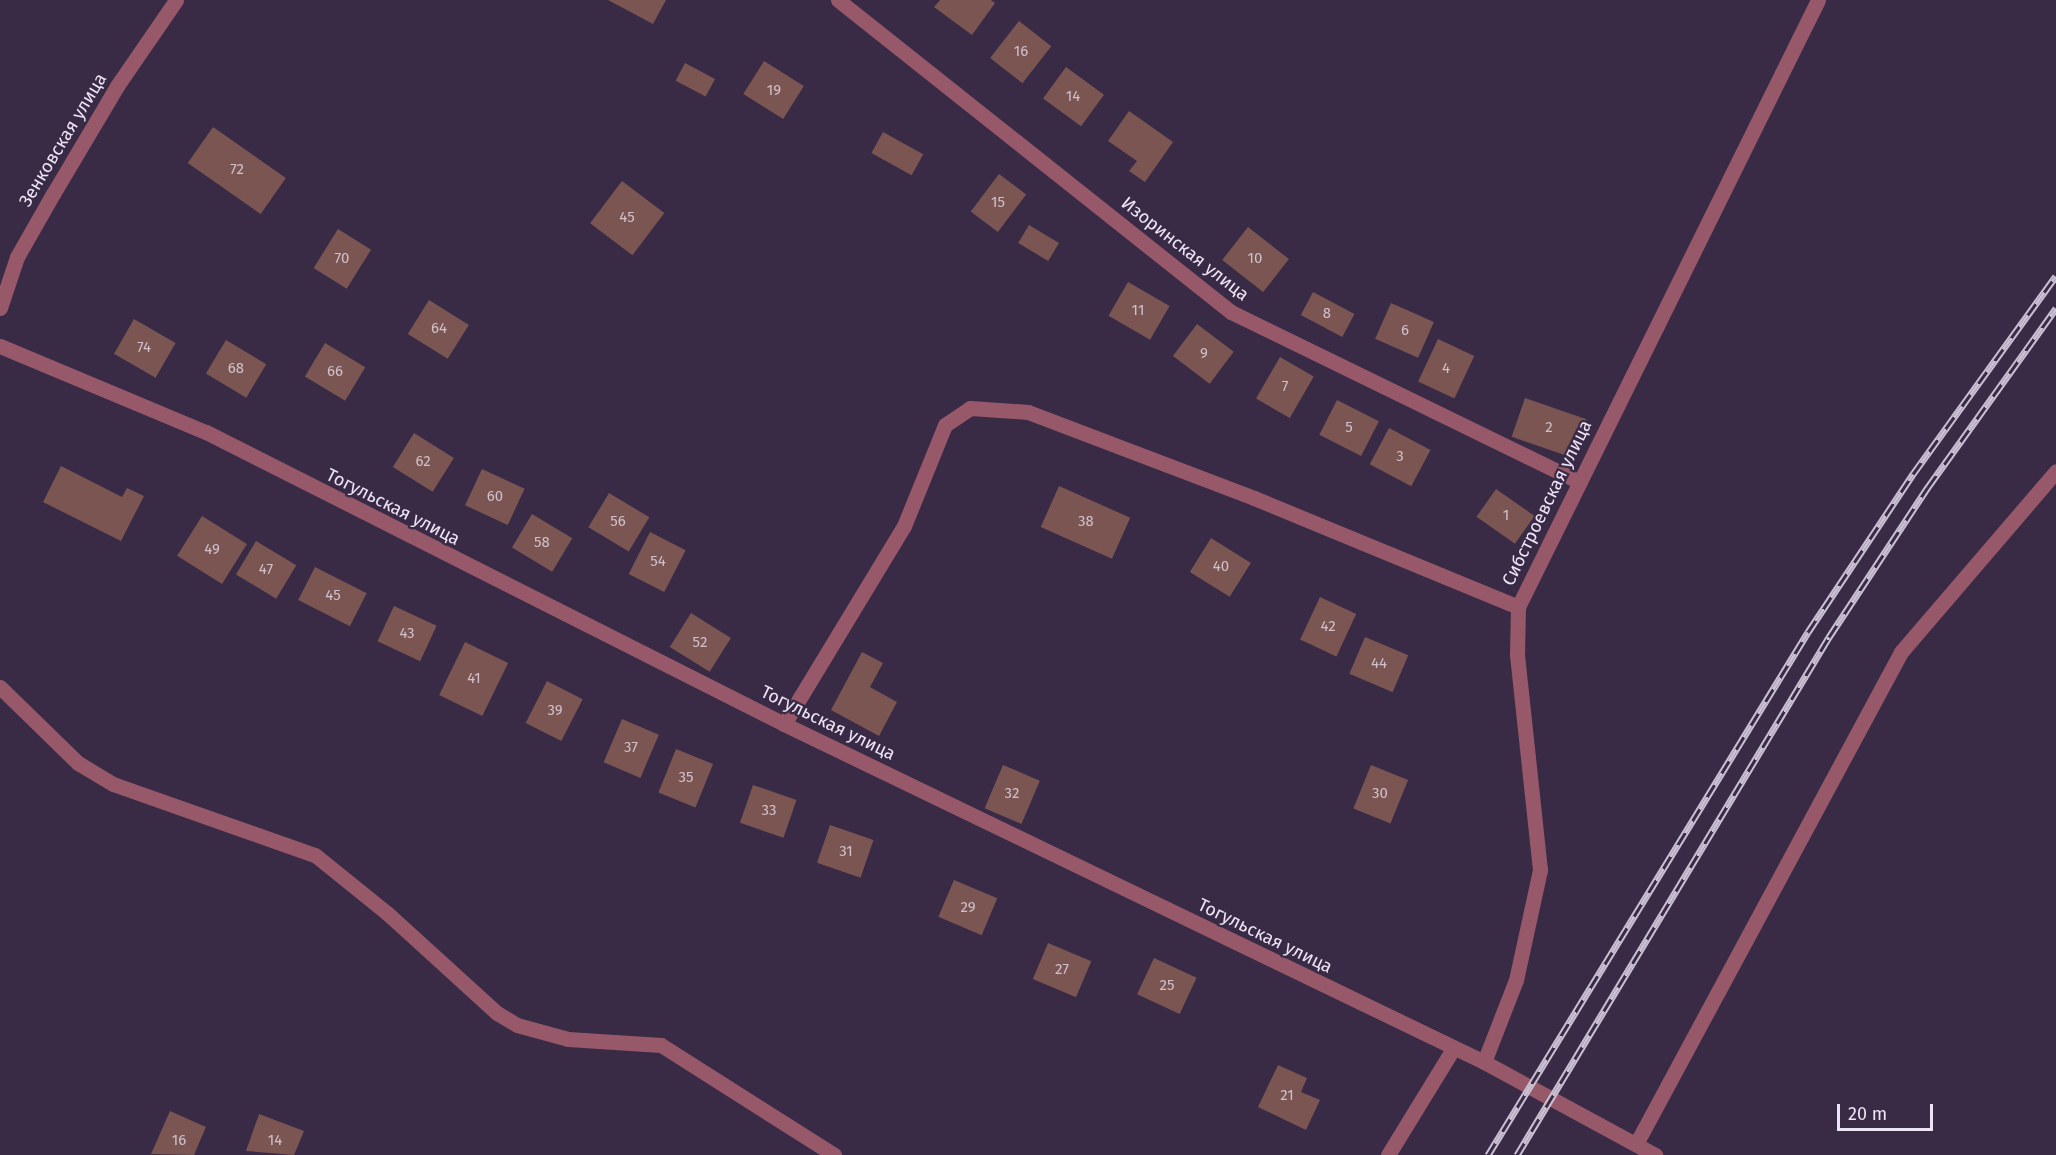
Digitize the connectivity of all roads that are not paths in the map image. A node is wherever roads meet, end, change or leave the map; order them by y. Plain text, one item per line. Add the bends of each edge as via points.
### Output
1 (176, 0) edge
2 (838, 0) edge
3 (1818, 0) edge
4 (0, 308) edge
5 (0, 346) edge
6 (2056, 471) edge
7 (1580, 482) junction
8 (1518, 608) junction
9 (0, 687) edge
10 (784, 724) junction
11 (1454, 1049) junction
12 (1484, 1062) junction
13 (1636, 1144) junction
14 (834, 1155) edge
15 (1388, 1155) edge
16 (1655, 1155) edge

1 - 4 street, Зенковская улица via 117,86 17,257
2 - 7 street, Изоринская улица via 1231,312
3 - 7 street, Сибстроевская улица
5 - 10 street, Тогульская улица via 206,432
6 - 13 street via 1901,652
7 - 8 street, Сибстроевская улица
8 - 10 street via 1254,498 1028,412 970,408 945,425 904,526
8 - 12 street, Сибстроевская улица via 1517,654 1540,870 1516,980
9 - 14 street via 78,763 113,784 315,855 387,913 497,1013 518,1025 568,1039 661,1045
10 - 11 street, Тогульская улица
11 - 12 street, Тогульская улица
11 - 15 street
12 - 13 street, Тогульская улица
13 - 16 street, Тогульская улица

